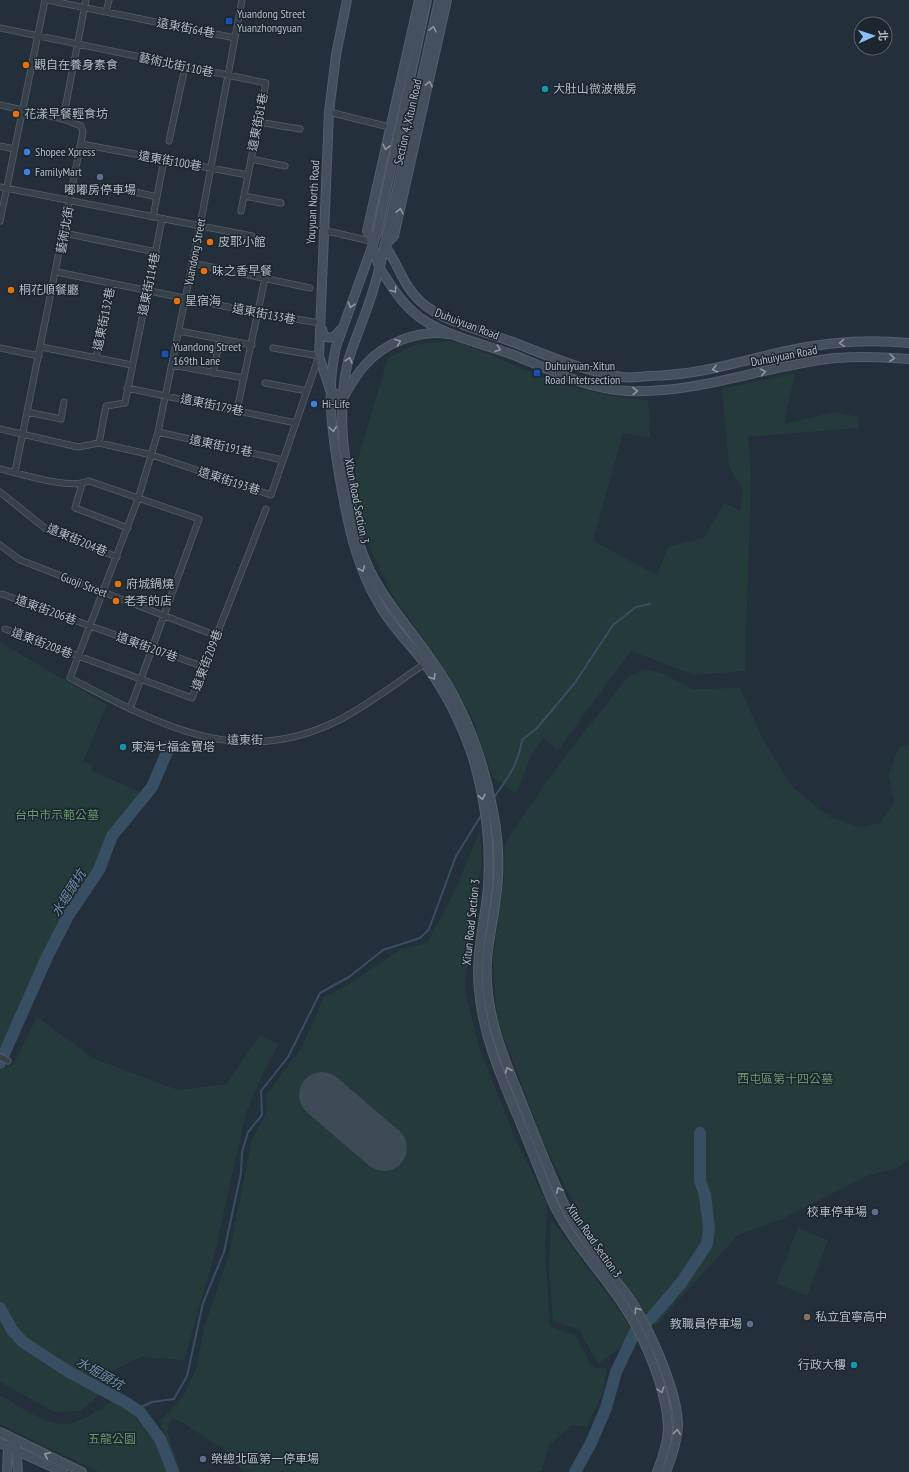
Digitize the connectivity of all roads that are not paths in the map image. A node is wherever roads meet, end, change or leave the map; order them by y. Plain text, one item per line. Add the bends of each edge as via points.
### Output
1 (46, 0) edge
2 (86, 0) edge
3 (109, 0) edge
4 (242, 0) edge
5 (346, 0) edge
6 (419, 0) edge
7 (427, 0) edge
8 (439, 0) edge
9 (447, 0) edge
10 (85, 8) junction
11 (106, 12) junction
12 (0, 28) edge
13 (38, 36) junction
14 (235, 38) junction
15 (77, 44) junction
16 (184, 67) junction
17 (228, 76) junction
18 (0, 105) edge
19 (22, 110) junction
20 (329, 112) junction
21 (62, 119) junction
22 (258, 122) junction
23 (385, 126) dead end
24 (300, 129) dead end
25 (169, 141) dead end
26 (81, 144) junction
27 (0, 146) edge
28 (14, 149) junction
29 (251, 159) junction
30 (164, 160) junction
31 (285, 166) dead end
32 (211, 168) junction
33 (248, 175) junction
34 (0, 187) edge
35 (7, 188) junction
36 (126, 190) dead end
37 (157, 196) junction
38 (244, 196) junction
39 (70, 201) junction
40 (281, 203) dead end
41 (241, 211) dead end
42 (153, 217) junction
43 (162, 219) junction
44 (0, 221) edge
45 (200, 226) junction
46 (323, 232) junction
47 (64, 233) junction
48 (252, 236) dead end
49 (374, 242) junction
50 (384, 245) junction
51 (156, 252) junction
52 (192, 263) junction
53 (379, 268) junction
54 (57, 272) junction
55 (265, 278) junction
56 (110, 283) junction
57 (310, 288) dead end
58 (148, 290) junction
59 (185, 298) junction
60 (258, 312) junction
61 (346, 321) junction
62 (320, 322) junction
63 (179, 331) junction
64 (461, 336) junction
65 (220, 339) junction
66 (909, 343) edge
67 (252, 344) junction
68 (41, 347) junction
69 (0, 348) edge
70 (274, 348) dead end
71 (39, 356) junction
72 (319, 356) junction
73 (96, 358) junction
74 (909, 359) edge
75 (132, 365) junction
76 (172, 365) junction
77 (213, 372) junction
78 (244, 378) junction
79 (265, 383) dead end
80 (128, 388) junction
81 (330, 390) junction
82 (307, 391) junction
83 (166, 396) junction
84 (342, 399) junction
85 (64, 402) dead end
86 (237, 410) junction
87 (27, 412) junction
88 (296, 423) junction
89 (0, 429) edge
90 (158, 432) junction
91 (22, 434) junction
92 (99, 443) junction
93 (152, 455) junction
94 (284, 460) junction
95 (0, 469) edge
96 (15, 472) junction
97 (82, 484) junction
98 (0, 492) edge
99 (138, 499) junction
100 (266, 509) dead end
101 (128, 528) junction
102 (0, 545) edge
103 (117, 557) junction
104 (104, 592) junction
105 (2, 594) dead end
106 (163, 615) junction
107 (90, 626) junction
108 (5, 629) dead end
109 (217, 636) junction
110 (151, 649) junction
111 (78, 657) junction
112 (428, 661) junction
113 (204, 667) junction
114 (141, 679) junction
115 (130, 709) junction
116 (0, 1058) edge
117 (8, 1061) dead end
118 (0, 1432) edge
119 (12, 1438) junction
120 (4, 1445) edge
121 (18, 1451) junction
122 (7, 1472) edge
123 (18, 1472) edge
124 (63, 1472) edge
125 (82, 1472) edge
126 (657, 1472) edge
127 (666, 1472) edge

1 - 10 street, 遠東街64巷
1 - 13 street
2 - 10 street
3 - 11 street
4 - 14 street, Yuandong Street
5 - 20 street, Youyuan North Road
6 -> 49 street, Section 4, Xitun Road via 367,231
7 - 49 street, Section 4, Xitun Road
50 -> 8 street, Section 4, Xitun Road
50 -> 9 street, Section 4, Xitun Road via 394,236
10 - 11 street, 遠東街64巷
10 - 15 street
11 - 14 street, 遠東街64巷
12 - 13 street, 藝術北街110巷
13 - 15 street, 藝術北街110巷
13 - 19 street
14 - 17 street, Yuandong Street
15 - 16 street, 藝術北街110巷
15 - 21 street
16 - 17 street, 藝術北街110巷
16 - 25 street
17 - 22 street, 遠東街81巷 via 266,83
17 - 32 street, Yuandong Street
18 - 19 street
19 - 21 street
19 - 28 street
20 - 23 street
20 - 46 street, Youyuan North Road
21 - 26 street, 藝術北街 via 81,126 84,132
22 - 24 street
22 - 29 street, 遠東街81巷
26 - 30 street, 遠東街100巷
26 - 39 street, 藝術北街
27 - 28 street
28 - 35 street
29 - 31 street
29 - 33 street, 遠東街81巷
30 - 32 street, 遠東街100巷
30 - 37 street
32 - 33 street
32 - 45 street, Yuandong Street
33 - 38 street, 遠東街81巷
34 - 35 street
35 - 39 street
35 - 44 street
36 - 37 street
37 - 42 street
38 - 40 street
38 - 41 street, 遠東街81巷
39 - 42 street
39 - 47 street, 藝術北街
42 - 43 street
43 - 45 street
43 - 51 street, 遠東街114巷
45 - 48 street
45 - 52 street, Yuandong Street
46 - 49 street
46 - 62 street, Youyuan North Road
47 - 51 street
47 - 54 street, 藝術北街
49 - 50 street
49 - 53 street, Duhuiyuan Road
49 -> 61 street, Section 4, Xitun Road
50 - 53 street, Section 4, Xitun Road
66 -> 50 street, Duhuiyuan Road via 885,341 831,344 786,351 692,374 623,377 569,364 434,311 422,302 401,277
51 - 58 street, 遠東街114巷
52 - 55 street
52 - 59 street, Yuandong Street
53 -> 64 street, Duhuiyuan Road via 414,313 442,329
84 -> 53 street, Section 4, Xitun Road via 347,363 368,307
54 - 56 street
54 - 68 street, 藝術北街
55 - 57 street
55 - 60 street
56 - 58 street, 遠東街132巷
56 - 73 street, 遠東街132巷
58 - 59 street, 遠東街132巷
58 - 75 street, 遠東街114巷
59 - 60 street, 遠東街133巷
59 - 63 street, Yuandong Street
60 - 62 street, 遠東街133巷
60 - 67 street
61 - 62 street via 335,337 329,338 324,336
61 - 81 street, Section 4, Xitun Road via 334,355
62 - 72 street, Youyuan North Road
63 - 65 street
63 - 76 street, Yuandong Street
64 -> 74 street, Duhuiyuan Road via 569,379 626,391 684,389 835,358
84 -> 64 street via 364,366 394,343 433,333
65 - 67 street
65 - 77 street
67 - 78 street
68 - 71 street, 藝術北街
68 - 73 street
69 - 71 street
70 - 72 street
71 - 87 street, 藝術北街
72 - 81 street, Youyuan North Road
72 - 82 street
73 - 75 street
75 - 80 street, 遠東街114巷
76 - 77 street
76 - 83 street, Yuandong Street
77 - 78 street
78 - 86 street
79 - 82 street
80 - 83 street, 遠東街179巷
80 - 92 street, 遠東街114巷 via 125,403 106,406
81 - 84 street
81 -> 112 street, Xitun Road Section 3 via 337,465 354,551 382,609
82 - 88 street
83 - 86 street, 遠東街179巷
83 - 90 street, Yuandong Street
84 - 112 street, Xitun Road Section 3 via 343,450 360,546 386,600
85 - 87 street via 61,419
86 - 88 street, 遠東街179巷
87 - 91 street, 藝術北街
88 - 94 street
89 - 91 street
90 - 93 street, Yuandong Street
90 - 94 street, 遠東街191巷
91 - 92 street via 78,447
91 - 96 street, 藝術北街
92 - 93 street
93 - 94 street, 遠東街193巷 via 271,495
93 - 99 street, Yuandong Street
95 - 96 street
96 - 97 street via 69,484
97 - 99 street via 89,481
97 - 101 street via 75,508
98 - 103 street, 遠東街204巷 via 46,528
99 - 101 street, Yuandong Street
99 - 106 street via 198,519
100 - 109 street, 遠東街209巷
101 - 103 street, Yuandong Street
102 - 104 street, Guoji Street via 20,560
103 - 104 street, Yuandong Street
104 - 106 street, Guoji Street
104 - 107 street, 遠東街
105 - 107 street, 遠東街206巷
106 - 109 street, Guoji Street
106 - 110 street
107 - 110 street, 遠東街207巷
107 - 111 street, 遠東街
108 - 111 street, 遠東街208巷
109 - 113 street, 遠東街209巷
110 - 113 street, 遠東街207巷
110 - 114 street
111 - 114 street, 遠東街209巷
111 - 115 street, 遠東街 via 70,678
112 - 115 street, 遠東街 via 336,722 273,740 208,739 142,716
112 -> 126 street, Xitun Road Section 3 via 453,709 471,752 482,797 489,845 488,888 479,941 478,970 487,1036 496,1065 553,1203 570,1232 624,1305 648,1353 663,1395 668,1434
127 -> 112 street, Xitun Road Section 3 via 675,1447 678,1423 672,1392 659,1356 642,1318 593,1252 569,1212 546,1163 492,1024 487,961 497,889 498,843 494,813 466,719 455,696
113 - 114 street, 遠東街209巷 via 192,698
114 - 115 street
116 - 117 street
118 - 119 street
119 - 120 street
119 - 121 street
125 -> 119 street
120 - 121 street
120 - 122 street
121 - 123 street
121 - 124 street

